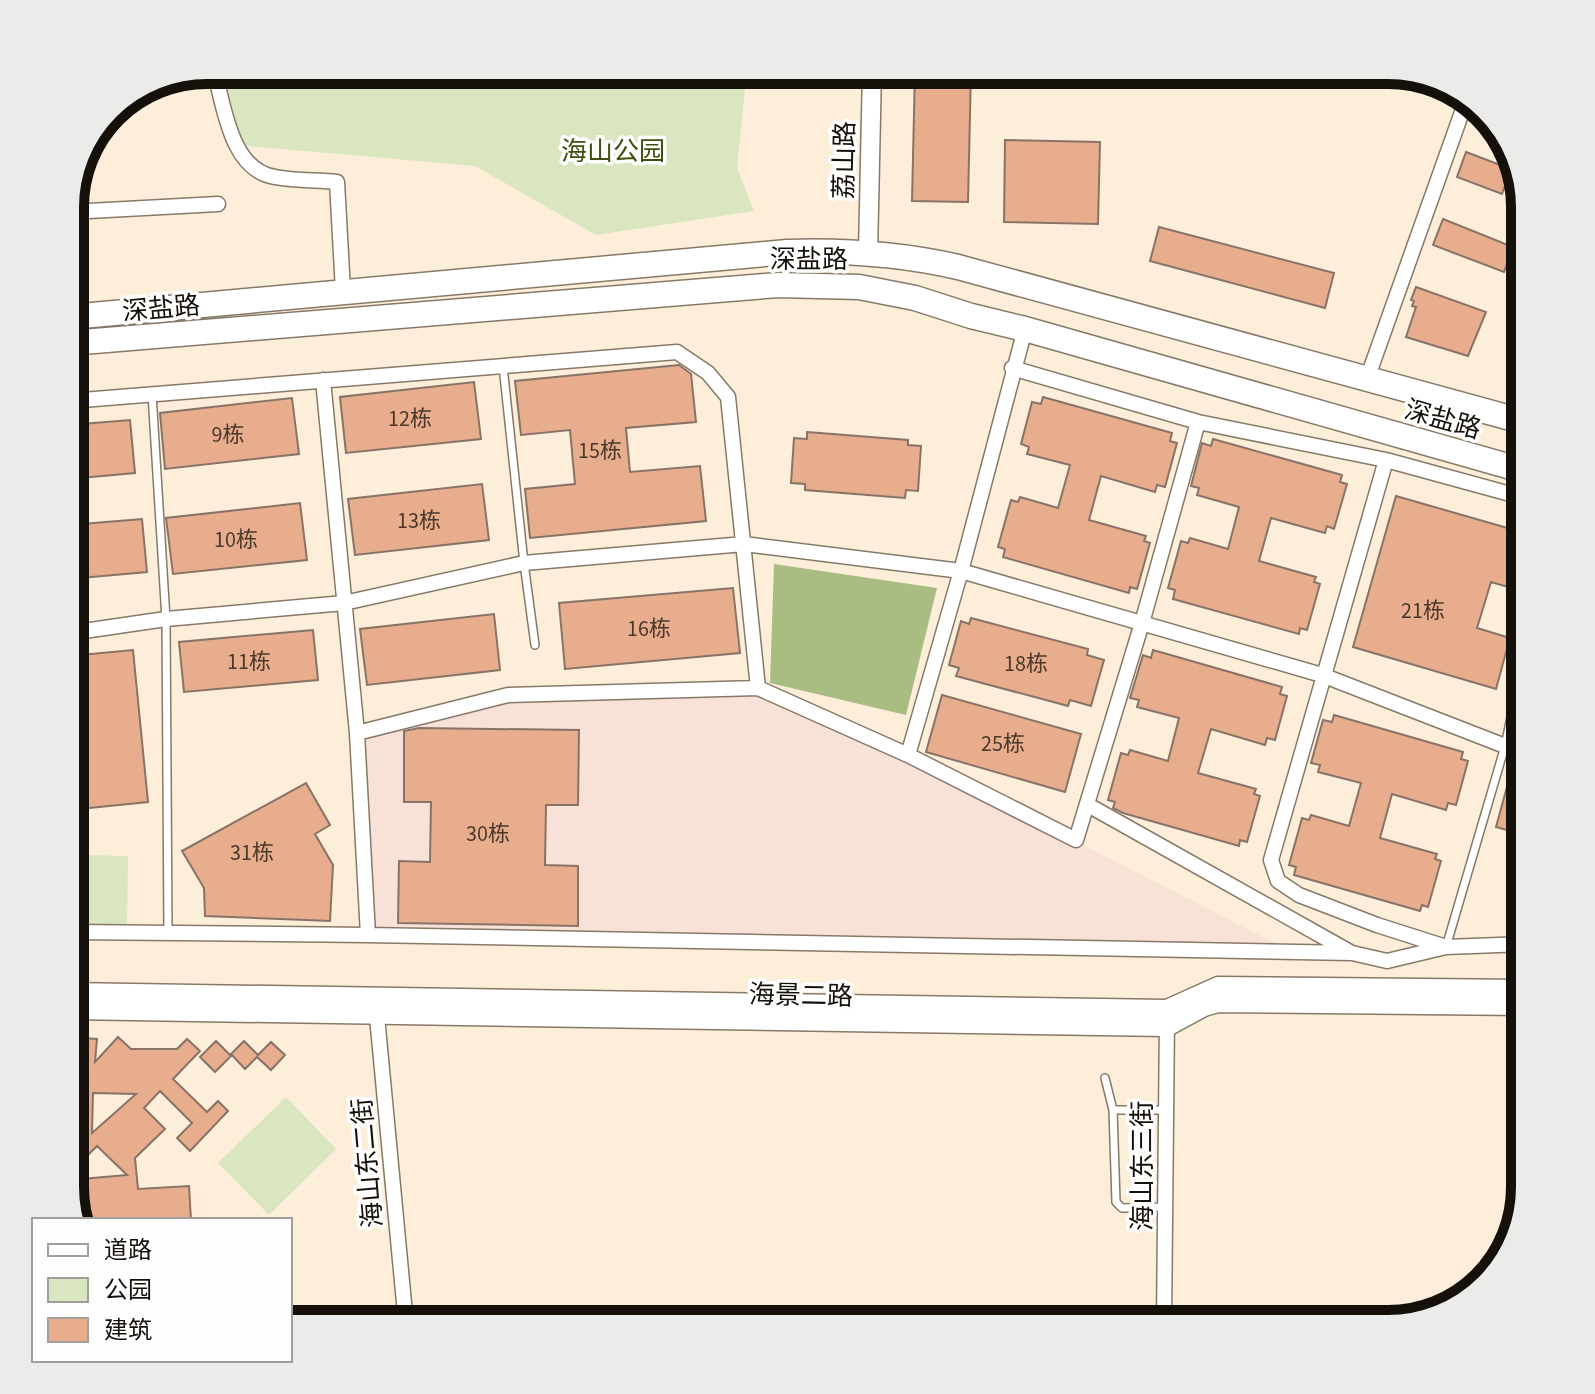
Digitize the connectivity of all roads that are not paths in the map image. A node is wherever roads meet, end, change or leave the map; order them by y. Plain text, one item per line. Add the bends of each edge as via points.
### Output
1 (218, 84) edge
2 (872, 84) edge
3 (1463, 110) edge
4 (218, 204) dead end
5 (84, 211) edge
6 (868, 252) junction
7 (343, 291) junction
8 (84, 316) edge
9 (1025, 329) junction
10 (84, 342) edge
11 (503, 366) junction
12 (1012, 368) junction
13 (1367, 379) junction
14 (323, 380) junction
15 (152, 394) junction
16 (84, 400) edge
17 (1511, 418) edge
18 (1198, 422) junction
19 (1386, 460) junction
20 (1511, 467) edge
21 (1511, 494) edge
22 (744, 544) junction
23 (524, 563) junction
24 (961, 571) junction
25 (344, 603) junction
26 (166, 619) junction
27 (1142, 623) junction
28 (84, 631) edge
29 (535, 645) dead end
30 (1322, 675) junction
31 (758, 688) junction
32 (1511, 717) edge
33 (357, 733) junction
34 (1505, 746) junction
35 (1511, 748) edge
36 (908, 755) junction
37 (1088, 805) junction
38 (84, 932) edge
39 (168, 933) junction
40 (368, 935) junction
41 (1511, 945) edge
42 (1446, 947) junction
43 (1352, 953) junction
44 (1511, 989) edge
45 (84, 993) edge
46 (376, 1006) junction
47 (1511, 1006) edge
48 (84, 1010) edge
49 (1167, 1018) junction
50 (1105, 1078) dead end
51 (1113, 1110) junction
52 (1166, 1110) junction
53 (1165, 1207) junction
54 (405, 1310) edge
55 (1164, 1310) edge

1 - 7 street via 236,145 252,168 272,177 337,182
2 - 6 street, 荔山路
3 - 13 street
4 - 5 street
6 - 7 main road, 深盐路 via 787,252
6 - 13 main road, 深盐路 via 958,267
7 - 8 main road, 深盐路
9 - 10 main road, 深盐路 via 859,287 778,285
9 - 12 street
9 - 20 main road, 深盐路
11 - 14 street
11 - 22 street via 677,352 708,373 728,397
11 - 23 lane
12 - 18 street
12 - 24 street
13 - 17 main road, 深盐路
14 - 15 street
14 - 25 street
15 - 16 street
15 - 26 lane
18 - 19 street
18 - 27 street
19 - 21 street
19 - 30 street
22 - 23 street
22 - 24 street
22 - 31 street
23 - 25 street
23 - 29 lane
24 - 27 street
24 - 36 street
25 - 26 street
25 - 33 street
26 - 28 street
26 - 39 lane
27 - 30 street
27 - 37 street
30 - 34 street
30 - 42 street via 1271,860 1278,881 1299,895
31 - 33 street via 508,695
31 - 36 street
32 - 34 lane
33 - 40 street
34 - 35 street
34 - 42 lane
36 - 37 street via 1076,840
37 - 43 street
38 - 39 street
39 - 40 street
40 - 43 street
41 - 42 street
42 - 43 street via 1387,961
44 - 49 street, 海景二路 via 1218,986
45 - 46 street, 海景二路
46 - 48 street, 海景二路
46 - 49 street, 海景二路
46 - 54 street, 海山东二街
47 - 49 street, 海景二路 via 1218,1003
49 - 52 street, 海山东三街
50 - 51 lane
51 - 52 lane
51 - 53 lane via 1116,1202 1122,1208
52 - 53 street, 海山东三街
53 - 55 street, 海山东三街

